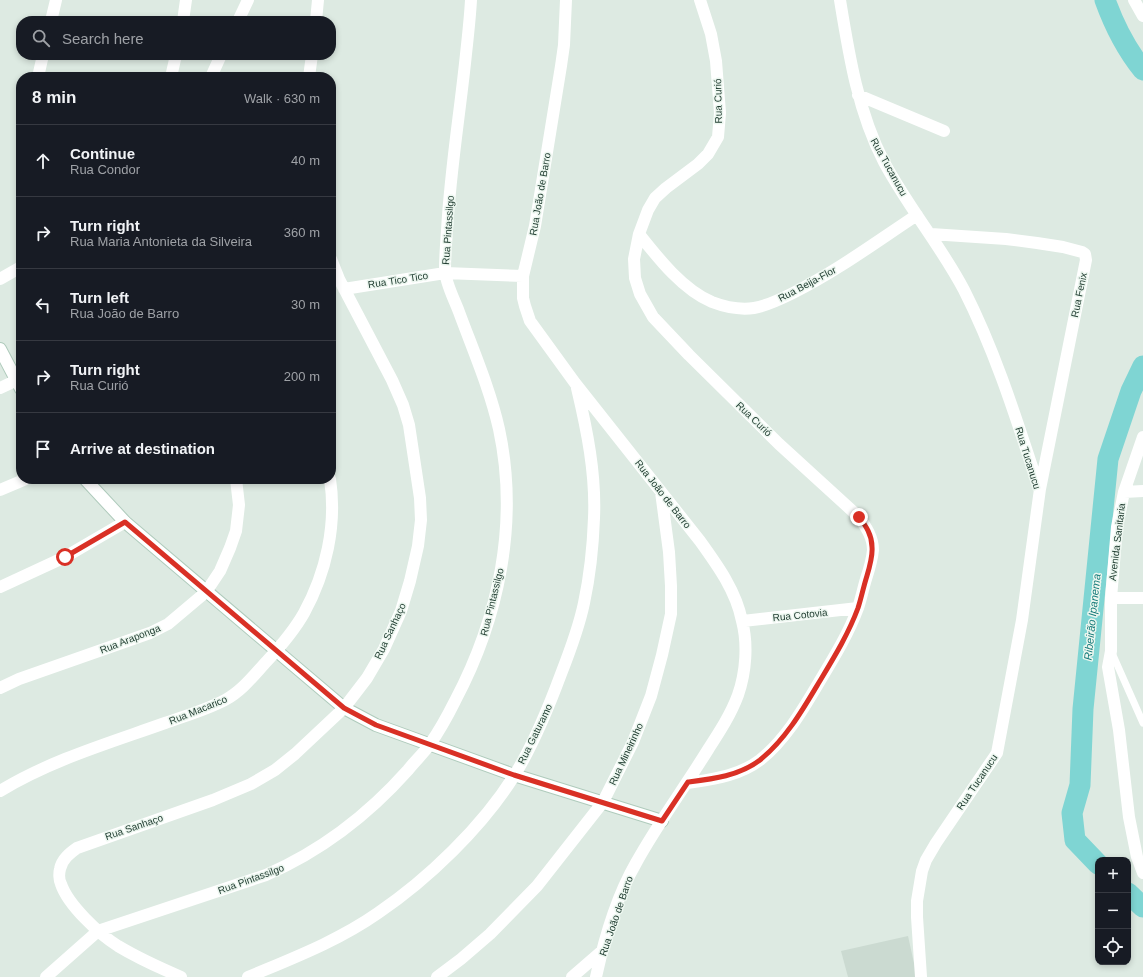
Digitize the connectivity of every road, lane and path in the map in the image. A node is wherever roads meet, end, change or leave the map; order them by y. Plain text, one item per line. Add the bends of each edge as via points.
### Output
1 (56, 0) edge
2 (186, 0) edge
3 (248, 0) edge
4 (318, 0) edge
5 (470, 0) edge
6 (566, 0) edge
7 (700, 0) edge
8 (840, 0) edge
9 (1134, 0) edge
10 (52, 16) edge
11 (183, 16) edge
12 (240, 16) edge
13 (316, 16) edge
14 (1143, 16) edge
15 (42, 60) edge
16 (175, 60) edge
17 (219, 60) edge
18 (311, 60) edge
19 (39, 72) edge
20 (172, 72) edge
21 (213, 72) edge
22 (310, 72) edge
23 (858, 95) junction
24 (944, 131) dead end
25 (917, 215) junction
26 (639, 234) junction
27 (931, 234) junction
28 (16, 270) edge
29 (445, 273) junction
30 (523, 276) junction
31 (0, 279) edge
32 (338, 283) edge
33 (0, 349) edge
34 (16, 381) edge
35 (575, 383) junction
36 (16, 385) edge
37 (0, 388) edge
38 (1143, 437) edge
39 (16, 483) edge
40 (89, 484) edge
41 (237, 484) edge
42 (331, 484) edge
43 (1040, 489) junction
44 (0, 490) edge
45 (660, 490) junction
46 (1143, 491) edge
47 (1124, 492) junction
48 (125, 522) junction
49 (0, 587) edge
50 (206, 592) junction
51 (1111, 598) junction
52 (1143, 598) edge
53 (858, 608) junction
54 (743, 621) junction
55 (276, 651) junction
56 (1111, 651) junction
57 (0, 688) edge
58 (344, 708) junction
59 (1143, 723) edge
60 (430, 744) junction
61 (514, 775) junction
62 (688, 782) junction
63 (0, 791) edge
64 (603, 802) junction
65 (662, 821) junction
66 (1143, 873) edge
67 (98, 930) junction
68 (602, 951) junction
69 (46, 977) edge
70 (181, 977) edge
71 (248, 977) edge
72 (437, 977) edge
73 (572, 977) edge
74 (596, 977) edge
75 (921, 977) edge

1 - 10 street
2 - 11 street
3 - 12 street
4 - 13 street
5 - 29 street, Rua Pintassilgo via 448,205
6 - 30 street, Rua João de Barro via 561,66 535,226
7 - 26 street, Rua Curió via 711,34 716,61 720,113 718,137 708,154 698,164 655,198
8 - 23 street, Rua Tucanucu
9 - 14 street
15 - 19 street
16 - 20 street
17 - 21 street
18 - 22 street
23 - 24 street
23 - 25 street, Rua Tucanucu via 871,135
25 - 26 street, Rua Beija-Flor via 811,284 777,301 754,308 731,308 711,302 692,290 671,273
25 - 27 street, Rua Tucanucu
26 - 53 street, Rua Curió via 634,259 635,278 640,294 653,317 779,444 859,517 867,529 873,549
27 - 43 street, Rua Tucanucu via 964,291 979,324
27 - 43 street, Rua Fenix via 1037,243 1080,250 1085,254 1085,267
28 - 31 street
29 - 30 street, Rua Tico Tico
29 - 32 street, Rua Tico Tico
29 - 60 street, Rua Pintassilgo via 499,426 507,482 507,527 495,600 482,644 450,712
30 - 35 street, Rua João de Barro via 523,298 530,321
32 - 58 street, Rua Sanhaço via 392,380 403,405 413,445 421,520 418,546 401,612 384,649
33 - 34 street
35 - 45 street, Rua João de Barro
35 - 61 street, Rua Gaturamo via 589,446 594,495 593,537 587,584 580,619 552,699 542,724
36 - 37 street
38 - 47 street, Avenida Sanitaria
39 - 44 street
40 - 48 street
41 - 50 street, Rua Araponga via 239,505 236,530 220,571
42 - 55 street, Rua Macarico via 333,518 320,577 303,615
43 - 75 street, Rua Tucanucu via 1022,620 998,753 936,843 926,860 920,881 917,917
45 - 54 street, Rua João de Barro via 719,567
45 - 64 street, Rua Mineirinho via 669,552 671,614 651,696 633,742
46 - 47 street
47 - 51 street, Avenida Sanitaria via 1117,527
48 - 49 street via 65,557
48 - 50 street
50 - 55 street
50 - 57 street, Rua Araponga via 168,624 150,633
51 - 52 street
51 - 56 street, Avenida Sanitaria
53 - 54 street, Rua Cotovia
53 - 62 street, Rua Curió via 844,640 809,700 774,747 758,761 735,774
54 - 62 street, Rua João de Barro via 744,666 738,695 722,728
55 - 58 street
55 - 63 street, Rua Macarico via 236,693 224,700 56,763
56 - 59 lane
56 - 66 street, Avenida Sanitaria via 1108,667 1119,730 1129,817
58 - 60 street via 376,725
58 - 67 street, Rua Sanhaço via 296,754 251,784 77,848 66,857 60,868 60,882 64,893
60 - 61 street
60 - 67 street, Rua Pintassilgo via 373,806 330,840 288,865 233,887
61 - 64 street
61 - 71 street, Rua Gaturamo via 471,833 400,898 355,929
62 - 65 street, Rua João de Barro
64 - 65 street
64 - 72 street, Rua Mineirinho via 522,902 490,934
65 - 68 street, Rua João de Barro via 627,880
67 - 69 street, Rua Pintassilgo
67 - 70 street via 118,946
68 - 73 street
68 - 74 street, Rua João de Barro

